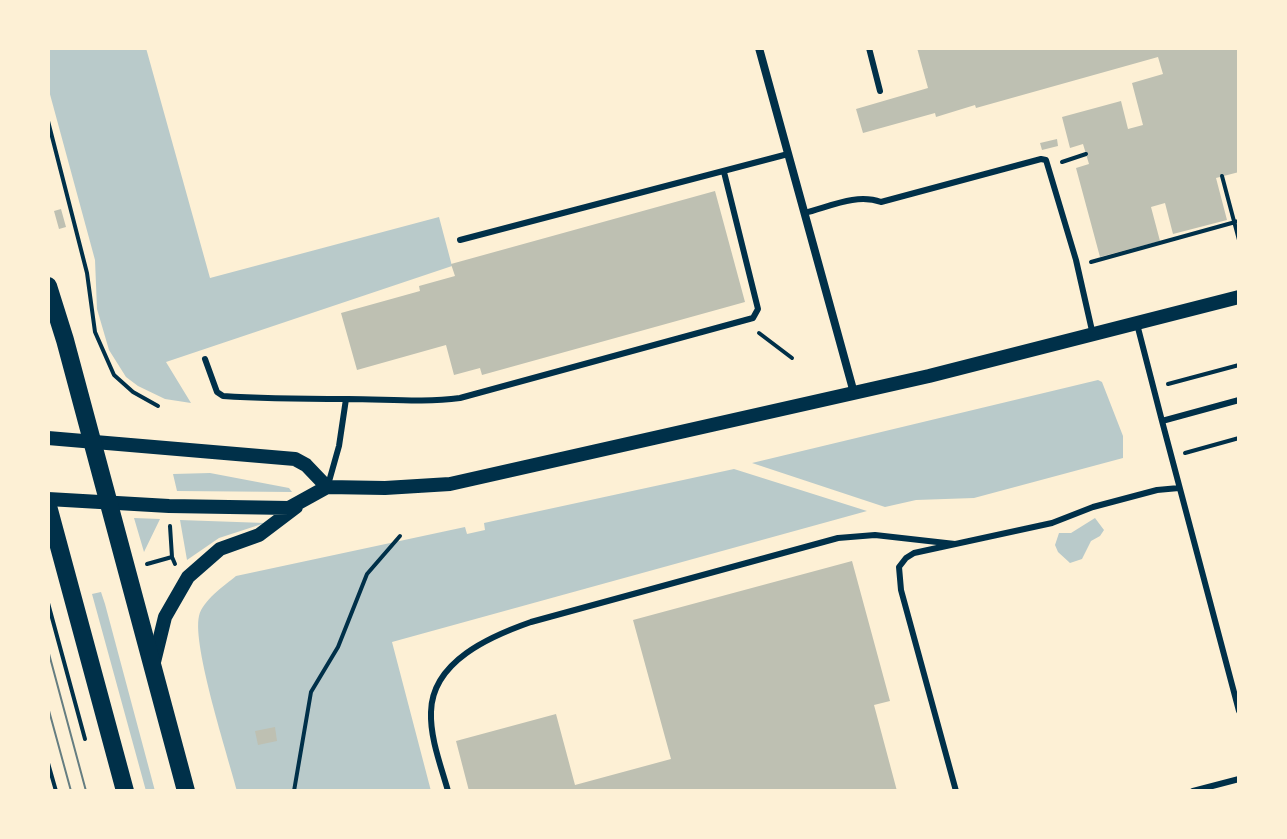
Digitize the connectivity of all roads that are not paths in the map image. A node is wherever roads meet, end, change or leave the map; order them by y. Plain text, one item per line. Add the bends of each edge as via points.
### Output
1 (759, 48) edge
2 (869, 48) edge
3 (880, 91) dead end
4 (788, 154) junction
5 (724, 172) junction
6 (804, 213) junction
7 (460, 240) dead end
8 (48, 286) edge
9 (1239, 297) edge
10 (1137, 323) junction
11 (1093, 335) junction
12 (205, 359) dead end
13 (854, 393) junction
14 (346, 399) junction
15 (1239, 400) edge
16 (1162, 421) junction
17 (48, 438) edge
18 (92, 440) junction
19 (327, 487) junction
20 (1179, 488) junction
21 (48, 499) edge
22 (109, 503) junction
23 (299, 504) junction
24 (48, 506) edge
25 (955, 544) junction
26 (153, 666) junction
27 (1239, 711) edge
28 (1239, 779) edge
29 (125, 791) edge
30 (186, 791) edge
31 (448, 791) edge
32 (956, 791) edge
33 (1193, 791) edge

1 - 4 street
2 - 3 lane
4 - 5 lane
4 - 6 street
5 - 7 lane
5 - 14 lane via 758,309 753,318 460,398
6 - 11 lane via 855,199 881,202 1046,160
6 - 13 street
8 - 18 main road
9 - 10 street
10 - 11 street
10 - 16 lane
11 - 13 street
12 - 14 lane via 223,396
13 - 19 street via 450,484
14 - 19 lane
15 - 16 lane
16 - 20 lane
17 - 18 street
18 - 19 street via 295,459
18 - 22 main road
19 - 23 street
20 - 25 lane
20 - 27 lane
21 - 22 street
22 - 23 street via 289,508
22 - 26 main road
23 - 26 street via 270,529 220,549 197,566 165,617
24 - 29 main road
25 - 31 lane via 875,535 838,538 531,622 483,642 435,688 433,734
25 - 32 lane via 906,558 898,577
26 - 30 main road
28 - 33 lane

